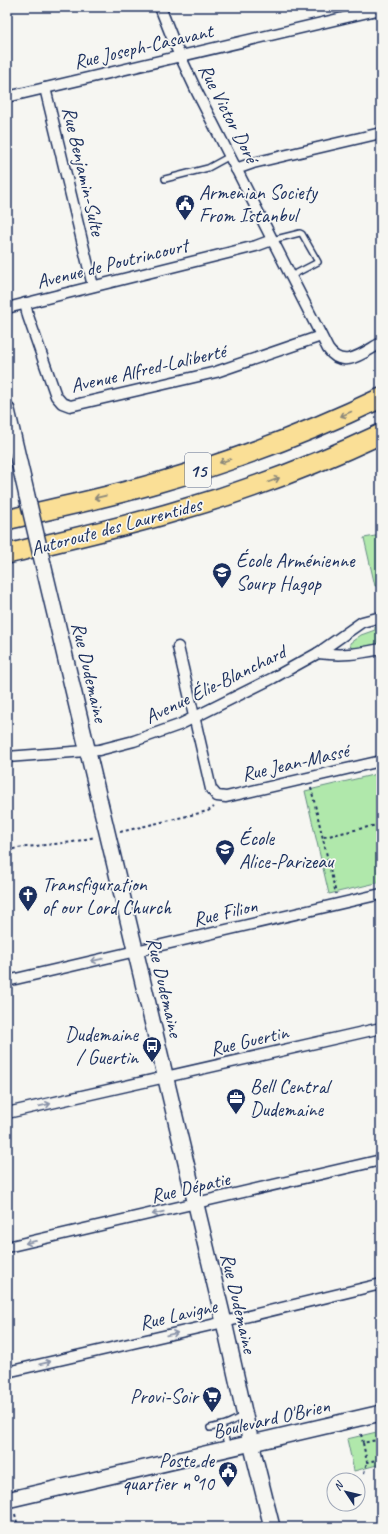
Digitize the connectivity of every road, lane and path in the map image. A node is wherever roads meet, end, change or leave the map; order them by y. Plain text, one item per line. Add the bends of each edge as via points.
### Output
1 (160, 7) edge
2 (381, 9) edge
3 (180, 56) junction
4 (45, 88) junction
5 (7, 97) edge
6 (381, 133) edge
7 (230, 156) junction
8 (236, 169) junction
9 (165, 179) dead end
10 (272, 240) junction
11 (291, 276) junction
12 (93, 286) junction
13 (25, 303) junction
14 (7, 308) edge
15 (321, 336) junction
16 (381, 344) edge
17 (381, 398) edge
18 (7, 410) edge
19 (381, 434) edge
20 (7, 520) edge
21 (7, 554) edge
22 (381, 617) edge
23 (178, 647) dead end
24 (381, 649) edge
25 (318, 653) junction
26 (194, 717) junction
27 (88, 751) junction
28 (7, 757) edge
29 (381, 761) edge
30 (311, 788) dead end
31 (214, 808) dead end
32 (381, 824) edge
33 (117, 833) dead end
34 (99, 836) dead end
35 (324, 837) junction
36 (7, 851) edge
37 (336, 894) dead end
38 (381, 894) edge
39 (135, 951) junction
40 (7, 981) edge
41 (381, 1028) edge
42 (166, 1078) junction
43 (7, 1114) edge
44 (381, 1160) edge
45 (196, 1204) junction
46 (7, 1247) edge
47 (381, 1284) edge
48 (224, 1322) junction
49 (7, 1372) edge
50 (381, 1413) edge
51 (244, 1416) junction
52 (222, 1425) junction
53 (210, 1428) dead end
54 (361, 1434) dead end
55 (381, 1439) edge
56 (251, 1443) junction
57 (363, 1443) junction
58 (228, 1449) junction
59 (381, 1459) edge
60 (367, 1462) junction
61 (364, 1472) edge
62 (7, 1500) edge
63 (15, 1514) dead end
64 (18, 1527) edge
65 (272, 1527) edge

1 - 3 street, Rue Victor Doré
2 - 3 street, Rue Joseph-Casavant
3 - 4 street, Rue Joseph-Casavant
3 - 7 street, Rue Victor Doré
4 - 5 street, Rue Joseph-Casavant
4 - 12 street, Rue Benjamin-Sulte
6 - 8 street
7 - 8 street, Rue Victor Doré
7 - 9 lane via 208,168
8 - 10 street, Rue Victor Doré
10 - 11 street, Rue Victor Doré
10 - 11 lane via 300,233 318,262
10 - 12 street, Avenue de Poutrincourt
11 - 15 street, Rue Victor Doré
12 - 13 street, Avenue de Poutrincourt
13 - 14 street, Avenue de Poutrincourt
13 - 15 street, Avenue Alfred-Laliberté via 56,396 62,403 70,406 216,372
15 - 16 street, Rue Victor Doré via 330,352 338,359 345,360
17 -> 20 highway, Autoroute des Laurentides / 15 via 309,430 213,465 112,495
18 - 27 street, Rue Dudemaine, bridge
21 -> 19 highway, Autoroute des Laurentides / 15 via 135,523 219,499 295,472
22 - 25 street, Avenue Élie-Blanchard via 362,622
23 - 26 street
24 - 25 street, Avenue Élie-Blanchard via 352,655
25 - 26 street, Avenue Élie-Blanchard
26 - 27 street, Avenue Élie-Blanchard via 134,741
26 - 29 street, Rue Jean-Massé via 211,789 217,796 226,797
27 - 28 street, Avenue Élie-Blanchard
27 - 39 street, Rue Dudemaine
30 - 35 path
31 - 33 path
32 - 35 path
34 - 36 path
35 - 37 path
38 - 39 street, Rue Filion
39 -> 40 street, Rue Filion
39 - 42 street, Rue Dudemaine
41 - 42 street, Rue Guertin
43 -> 42 street, Rue Guertin
42 - 45 street, Rue Dudemaine
44 - 45 street, Rue Dépatie
45 -> 46 street, Rue Dépatie
45 - 48 street, Rue Dudemaine
47 - 48 street, Rue Lavigne
49 -> 48 street, Rue Lavigne
48 - 51 street, Rue Dudemaine
50 - 56 street, Boulevard O'Brien
51 - 52 lane
51 - 56 street, Rue Dudemaine
52 - 53 lane
52 - 58 lane
54 - 57 path
55 - 57 path
56 - 58 street, Boulevard O'Brien
56 - 65 street, Rue Dudemaine
57 - 60 path
58 - 62 street, Boulevard O'Brien
59 - 60 path
60 - 61 path
63 - 64 path

